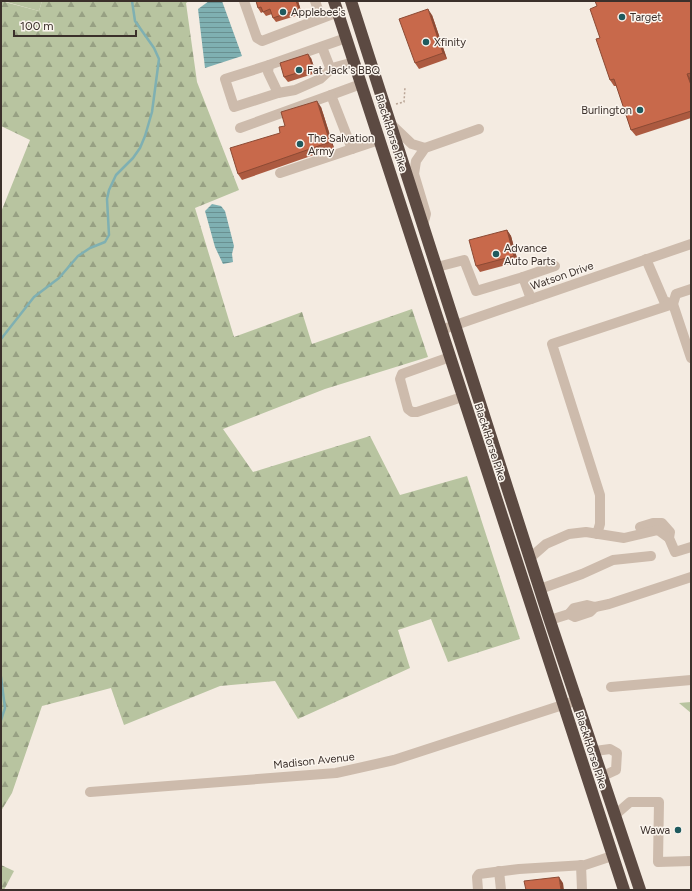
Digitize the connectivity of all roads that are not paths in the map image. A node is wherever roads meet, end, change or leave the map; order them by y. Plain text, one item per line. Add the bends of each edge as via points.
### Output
1 (244, 1) edge
2 (315, 1) edge
3 (350, 1) edge
4 (336, 6) edge
5 (321, 18) junction
6 (346, 38) junction
7 (322, 46) junction
8 (354, 62) junction
9 (269, 65) junction
10 (330, 70) junction
11 (361, 84) junction
12 (278, 93) junction
13 (331, 95) junction
14 (389, 122) junction
15 (240, 128) dead end
16 (479, 129) dead end
17 (379, 140) junction
18 (425, 148) junction
19 (352, 149) junction
20 (280, 173) dead end
21 (423, 226) junction
22 (691, 244) edge
23 (646, 259) junction
24 (555, 266) dead end
25 (437, 267) junction
26 (523, 277) junction
27 (691, 289) edge
28 (531, 299) junction
29 (673, 304) junction
30 (456, 325) junction
31 (441, 330) junction
32 (450, 357) junction
33 (691, 358) edge
34 (462, 397) junction
35 (600, 524) junction
36 (597, 534) junction
37 (669, 538) junction
38 (691, 546) edge
39 (651, 556) dead end
40 (530, 558) junction
41 (691, 577) edge
42 (540, 589) junction
43 (550, 619) junction
44 (535, 622) junction
45 (691, 680) edge
46 (611, 687) dead end
47 (578, 700) junction
48 (562, 706) junction
49 (595, 751) junction
50 (603, 776) junction
51 (90, 792) dead end
52 (615, 815) junction
53 (612, 856) junction
54 (691, 861) edge
55 (581, 865) junction
56 (499, 871) junction
57 (478, 890) edge
58 (501, 890) edge
59 (582, 890) edge
60 (624, 890) edge
61 (640, 890) edge

1 - 5 street via 258,38 262,41
2 - 5 street
3 - 14 highway, Black Horse Pike
4 - 5 street
4 - 6 highway, Black Horse Pike
6 - 7 street
6 - 8 highway, Black Horse Pike
7 - 9 street
7 - 10 street
8 - 10 street
8 - 11 highway, Black Horse Pike
9 - 12 street via 268,72
9 - 12 street via 225,79 234,107
10 - 12 street via 320,79 295,90
11 - 13 street
11 - 17 highway, Black Horse Pike
13 - 15 street
13 - 19 street
14 - 18 street via 408,142
14 - 21 highway, Black Horse Pike
16 - 18 street
17 - 19 street
17 - 31 highway, Black Horse Pike
18 - 21 street via 414,167 426,214
19 - 20 street
21 - 25 highway, Black Horse Pike
22 - 23 street, Watson Drive
23 - 28 street, Watson Drive
23 - 29 street via 664,301
24 - 26 street
25 - 26 street via 464,260 476,291
25 - 30 highway, Black Horse Pike
26 - 28 street
27 - 29 street via 676,294
28 - 30 street, Watson Drive
29 - 33 street
29 - 35 street via 552,344 600,495
30 - 31 street, Watson Drive
30 - 40 highway, Black Horse Pike
31 - 32 highway, Black Horse Pike
32 - 34 highway, Black Horse Pike
32 - 34 street via 402,374 400,379 408,409 417,412
34 - 44 highway, Black Horse Pike
35 - 36 street
35 - 37 street via 612,532 623,532 652,523 662,523 670,532
36 - 37 street via 624,538 658,530
36 - 40 street via 569,534 546,544
37 - 38 street via 675,552
39 - 42 street via 613,560
40 - 42 highway, Black Horse Pike
41 - 43 street via 595,607 588,605 574,608 569,614
42 - 43 highway, Black Horse Pike
43 - 44 street
43 - 47 highway, Black Horse Pike
44 - 48 highway, Black Horse Pike
45 - 46 street
47 - 48 street, Madison Avenue
47 - 49 highway, Black Horse Pike
48 - 51 street, Madison Avenue via 394,760 336,772
48 - 53 highway, Black Horse Pike
49 - 50 highway, Black Horse Pike
49 - 50 street via 610,749 617,754 616,770
50 - 52 highway, Black Horse Pike
52 - 54 street via 630,802 659,802 658,862
52 - 61 highway, Black Horse Pike
53 - 55 street
53 - 60 highway, Black Horse Pike
55 - 56 street
55 - 59 street
56 - 57 street via 479,874
56 - 58 street

